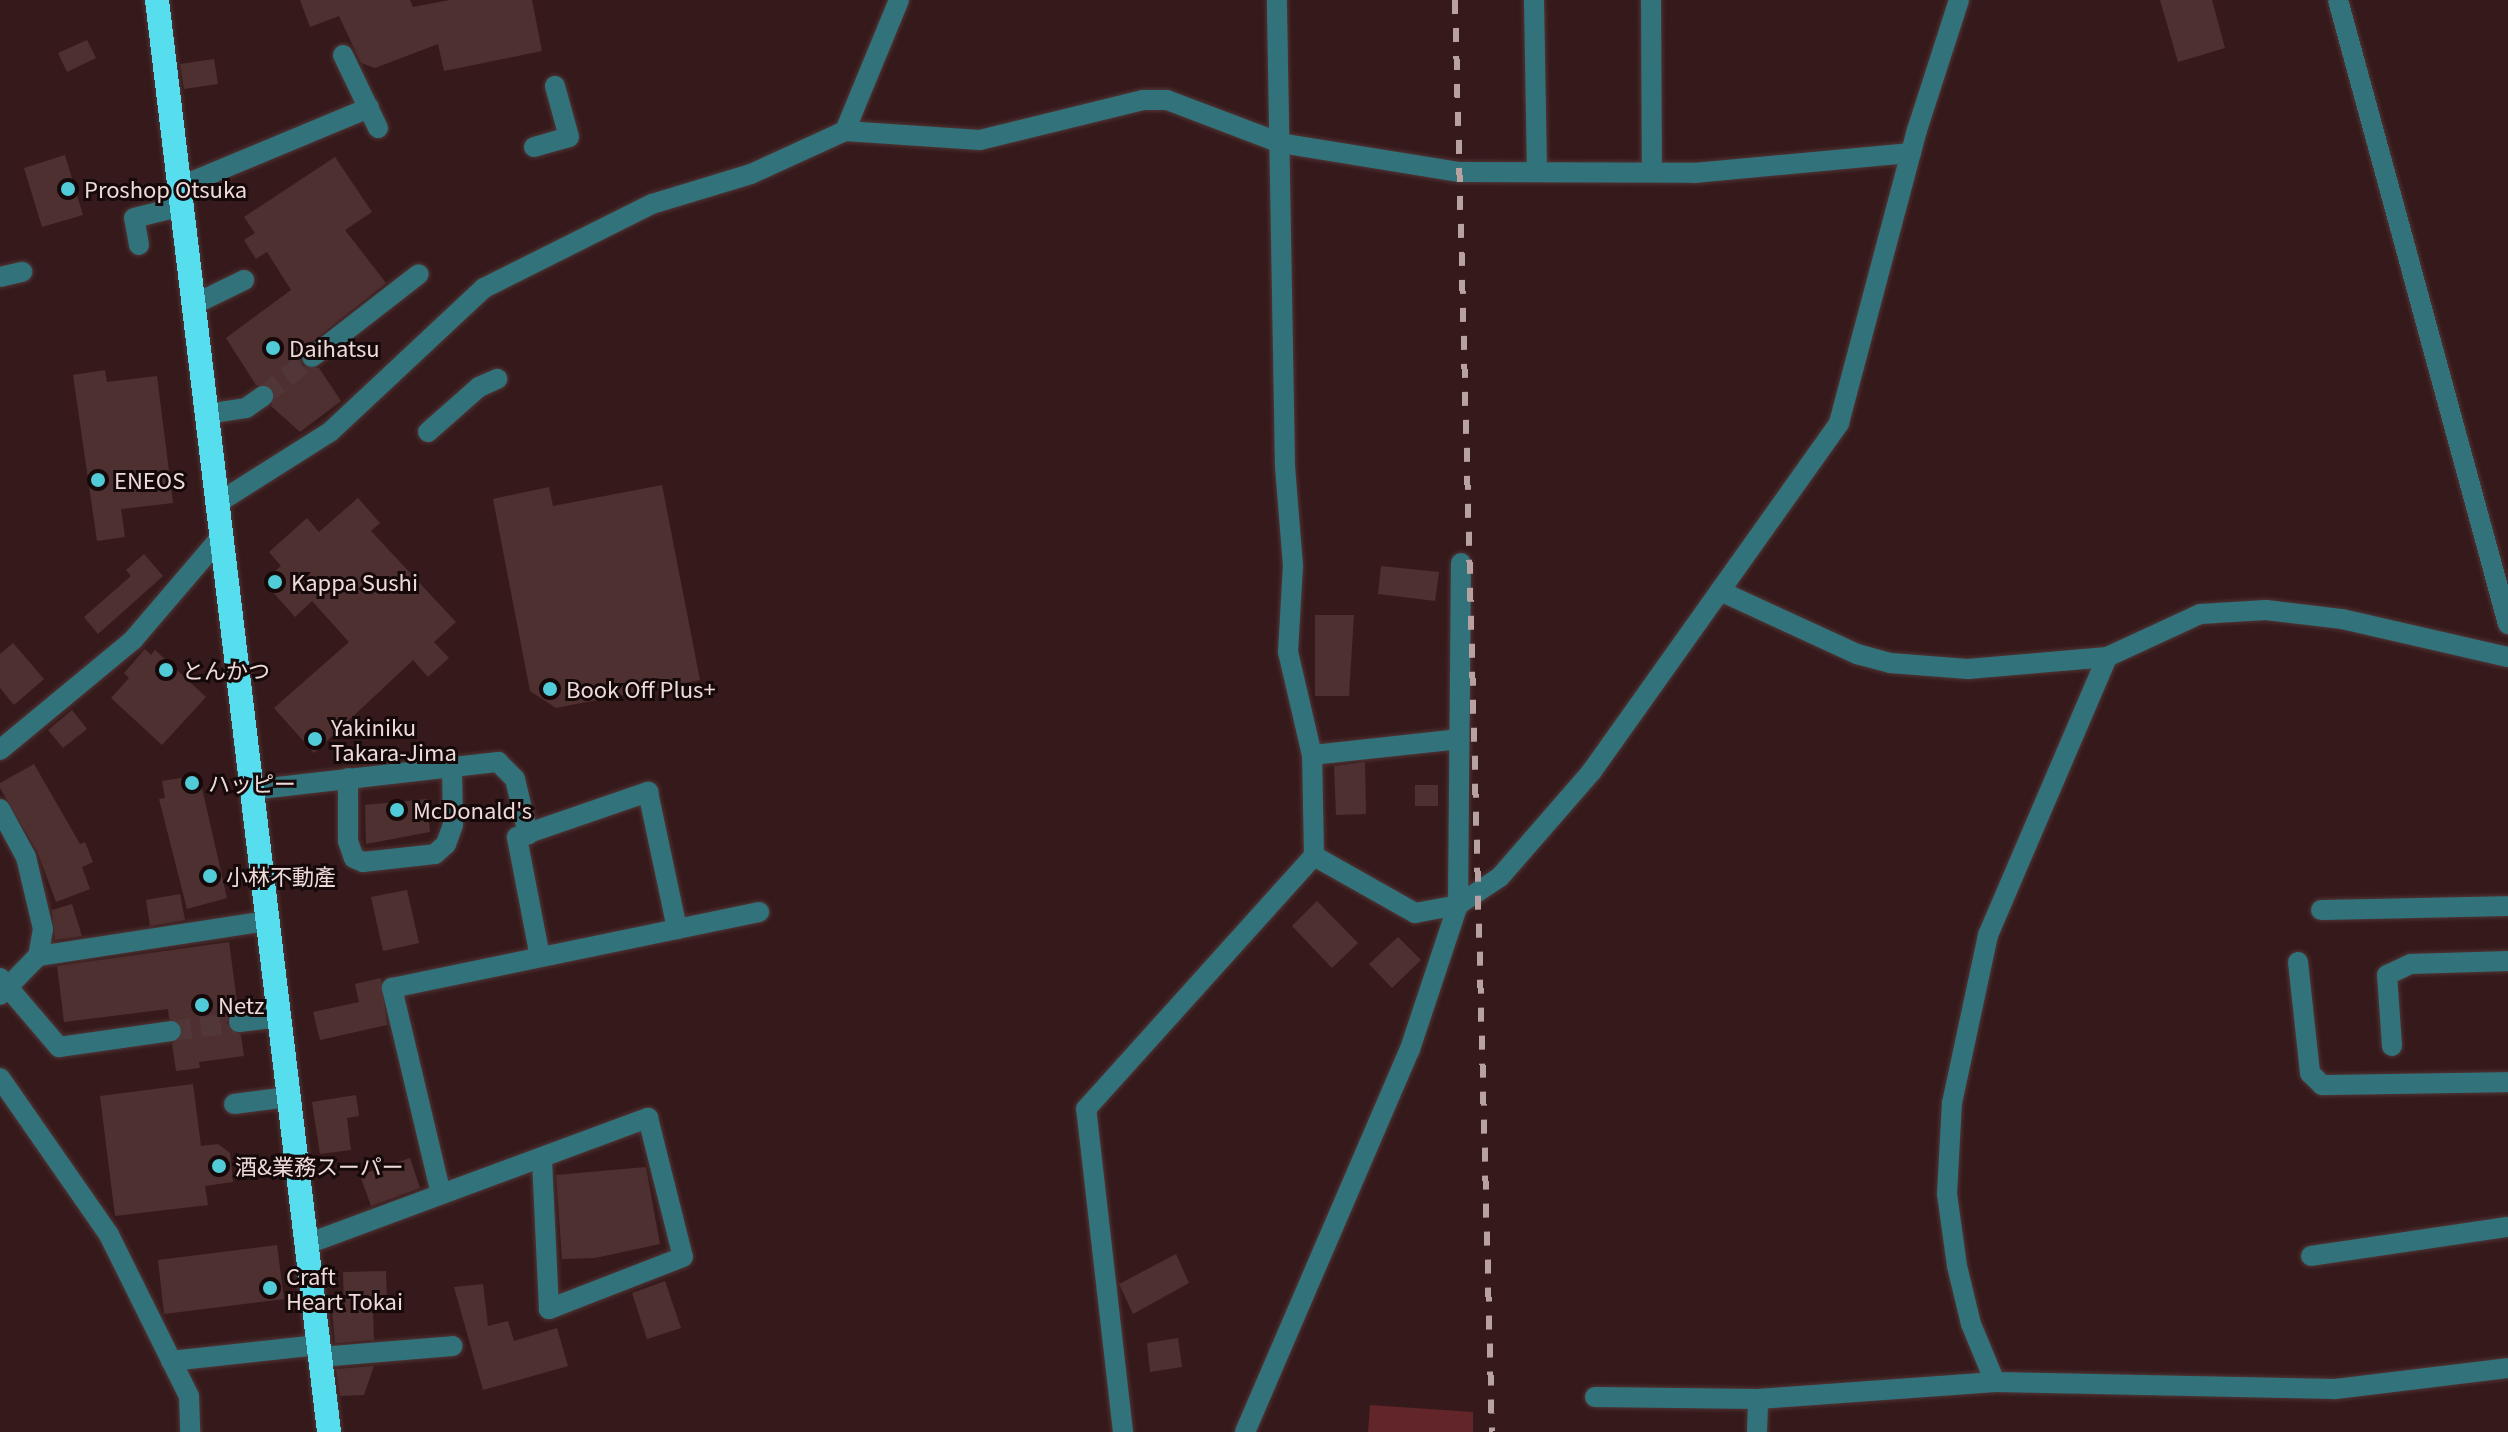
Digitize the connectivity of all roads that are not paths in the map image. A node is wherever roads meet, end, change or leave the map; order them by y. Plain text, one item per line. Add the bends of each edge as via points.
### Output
1 (157, 0) edge
2 (899, 0) edge
3 (1277, 0) edge
4 (1534, 0) edge
5 (1651, 0) edge
6 (1959, 0) edge
7 (2338, 0) edge
8 (343, 55) dead end
9 (555, 86) dead end
10 (369, 108) junction
11 (378, 128) dead end
12 (845, 131) junction
13 (1280, 143) junction
14 (534, 147) dead end
15 (1911, 153) junction
16 (1537, 170) junction
17 (1652, 172) junction
18 (180, 196) junction
19 (139, 245) dead end
20 (22, 272) dead end
21 (419, 274) dead end
22 (0, 277) edge
23 (244, 280) dead end
24 (193, 305) junction
25 (312, 357) tunnel mouth
26 (497, 379) dead end
27 (263, 396) tunnel mouth
28 (206, 414) junction
29 (428, 432) dead end
30 (216, 504) junction
31 (220, 538) junction
32 (1461, 563) dead end
33 (1720, 591) junction
34 (2508, 624) edge
35 (2107, 657) junction
36 (2508, 657) edge
37 (1459, 739) junction
38 (0, 750) edge
39 (1312, 755) junction
40 (452, 765) junction
41 (348, 778) junction
42 (251, 790) junction
43 (0, 809) edge
44 (528, 834) junction
45 (1314, 856) junction
46 (1458, 905) junction
47 (2508, 906) edge
48 (2321, 910) dead end
49 (759, 912) dead end
50 (267, 921) junction
51 (677, 929) junction
52 (38, 956) junction
53 (540, 957) junction
54 (2508, 961) edge
55 (2298, 962) dead end
56 (3, 987) edge
57 (278, 1017) junction
58 (239, 1022) tunnel mouth
59 (171, 1031) tunnel mouth
60 (2392, 1046) dead end
61 (0, 1078) edge
62 (2508, 1082) edge
63 (288, 1097) junction
64 (234, 1104) dead end
65 (542, 1158) junction
66 (441, 1194) junction
67 (2508, 1227) edge
68 (307, 1244) junction
69 (2311, 1256) dead end
70 (453, 1346) dead end
71 (319, 1351) junction
72 (171, 1361) junction
73 (2508, 1368) edge
74 (1995, 1382) junction
75 (1595, 1397) dead end
76 (1758, 1399) junction
77 (190, 1432) edge
78 (329, 1432) edge
79 (1123, 1432) edge
80 (1245, 1432) edge
81 (1757, 1432) edge

1 - 18 highway
2 - 12 street
3 - 13 street
4 - 16 street
5 - 17 street
6 - 15 street
7 - 34 street
8 - 10 street
9 - 14 street via 569,137
10 - 11 street
10 - 18 street
12 - 13 street via 980,140 1143,100 1167,100
12 - 30 street via 751,174 652,204 484,288 330,432
13 - 16 street via 1460,172
13 - 39 street via 1285,466 1293,566 1288,652
15 - 17 street
15 - 33 street via 1839,423
16 - 17 street
18 - 19 street via 134,218
18 - 24 highway
20 - 22 street
21 - 25 street
23 - 24 street
24 - 28 highway
26 - 29 street via 479,387
27 - 28 street via 246,408
28 - 30 highway
30 - 31 highway
31 - 38 street via 133,640
31 - 42 highway
32 - 37 street
33 - 35 street via 1890,663 1968,669
33 - 46 street via 1592,771 1500,877
35 - 36 street via 2200,614 2266,610 2342,619
35 - 74 street via 1988,935 1952,1103 1947,1194 1957,1266 1971,1324
37 - 39 street
37 - 46 street
39 - 45 street
40 - 41 street
40 - 41 street via 453,825 446,844 435,854 363,862 354,858 348,841
40 - 44 street via 484,761 507,769 515,779
41 - 42 street
42 - 50 highway
43 - 52 street via 26,857 43,929
44 - 51 street via 648,792
44 - 53 street via 517,837
45 - 46 street via 1415,913
45 - 79 street via 1086,1109
46 - 80 street via 1405,1063
47 - 48 street
49 - 51 street
50 - 52 street
50 - 57 highway
51 - 53 street
52 - 56 street
53 - 66 street via 392,988
54 - 60 street via 2411,964 2387,975
55 - 62 street via 2310,1073 2322,1085
56 - 59 street via 59,1047
57 - 58 street
57 - 63 highway
61 - 72 street via 109,1235
63 - 64 street
63 - 68 highway via 293,1212
65 - 65 street via 648,1118 683,1257 549,1309
65 - 66 street
66 - 68 street
67 - 69 street
68 - 71 highway
70 - 71 street
71 - 72 street
71 - 78 highway
72 - 77 street via 189,1396
73 - 74 street via 2335,1389
74 - 76 street
75 - 76 street
76 - 81 street

